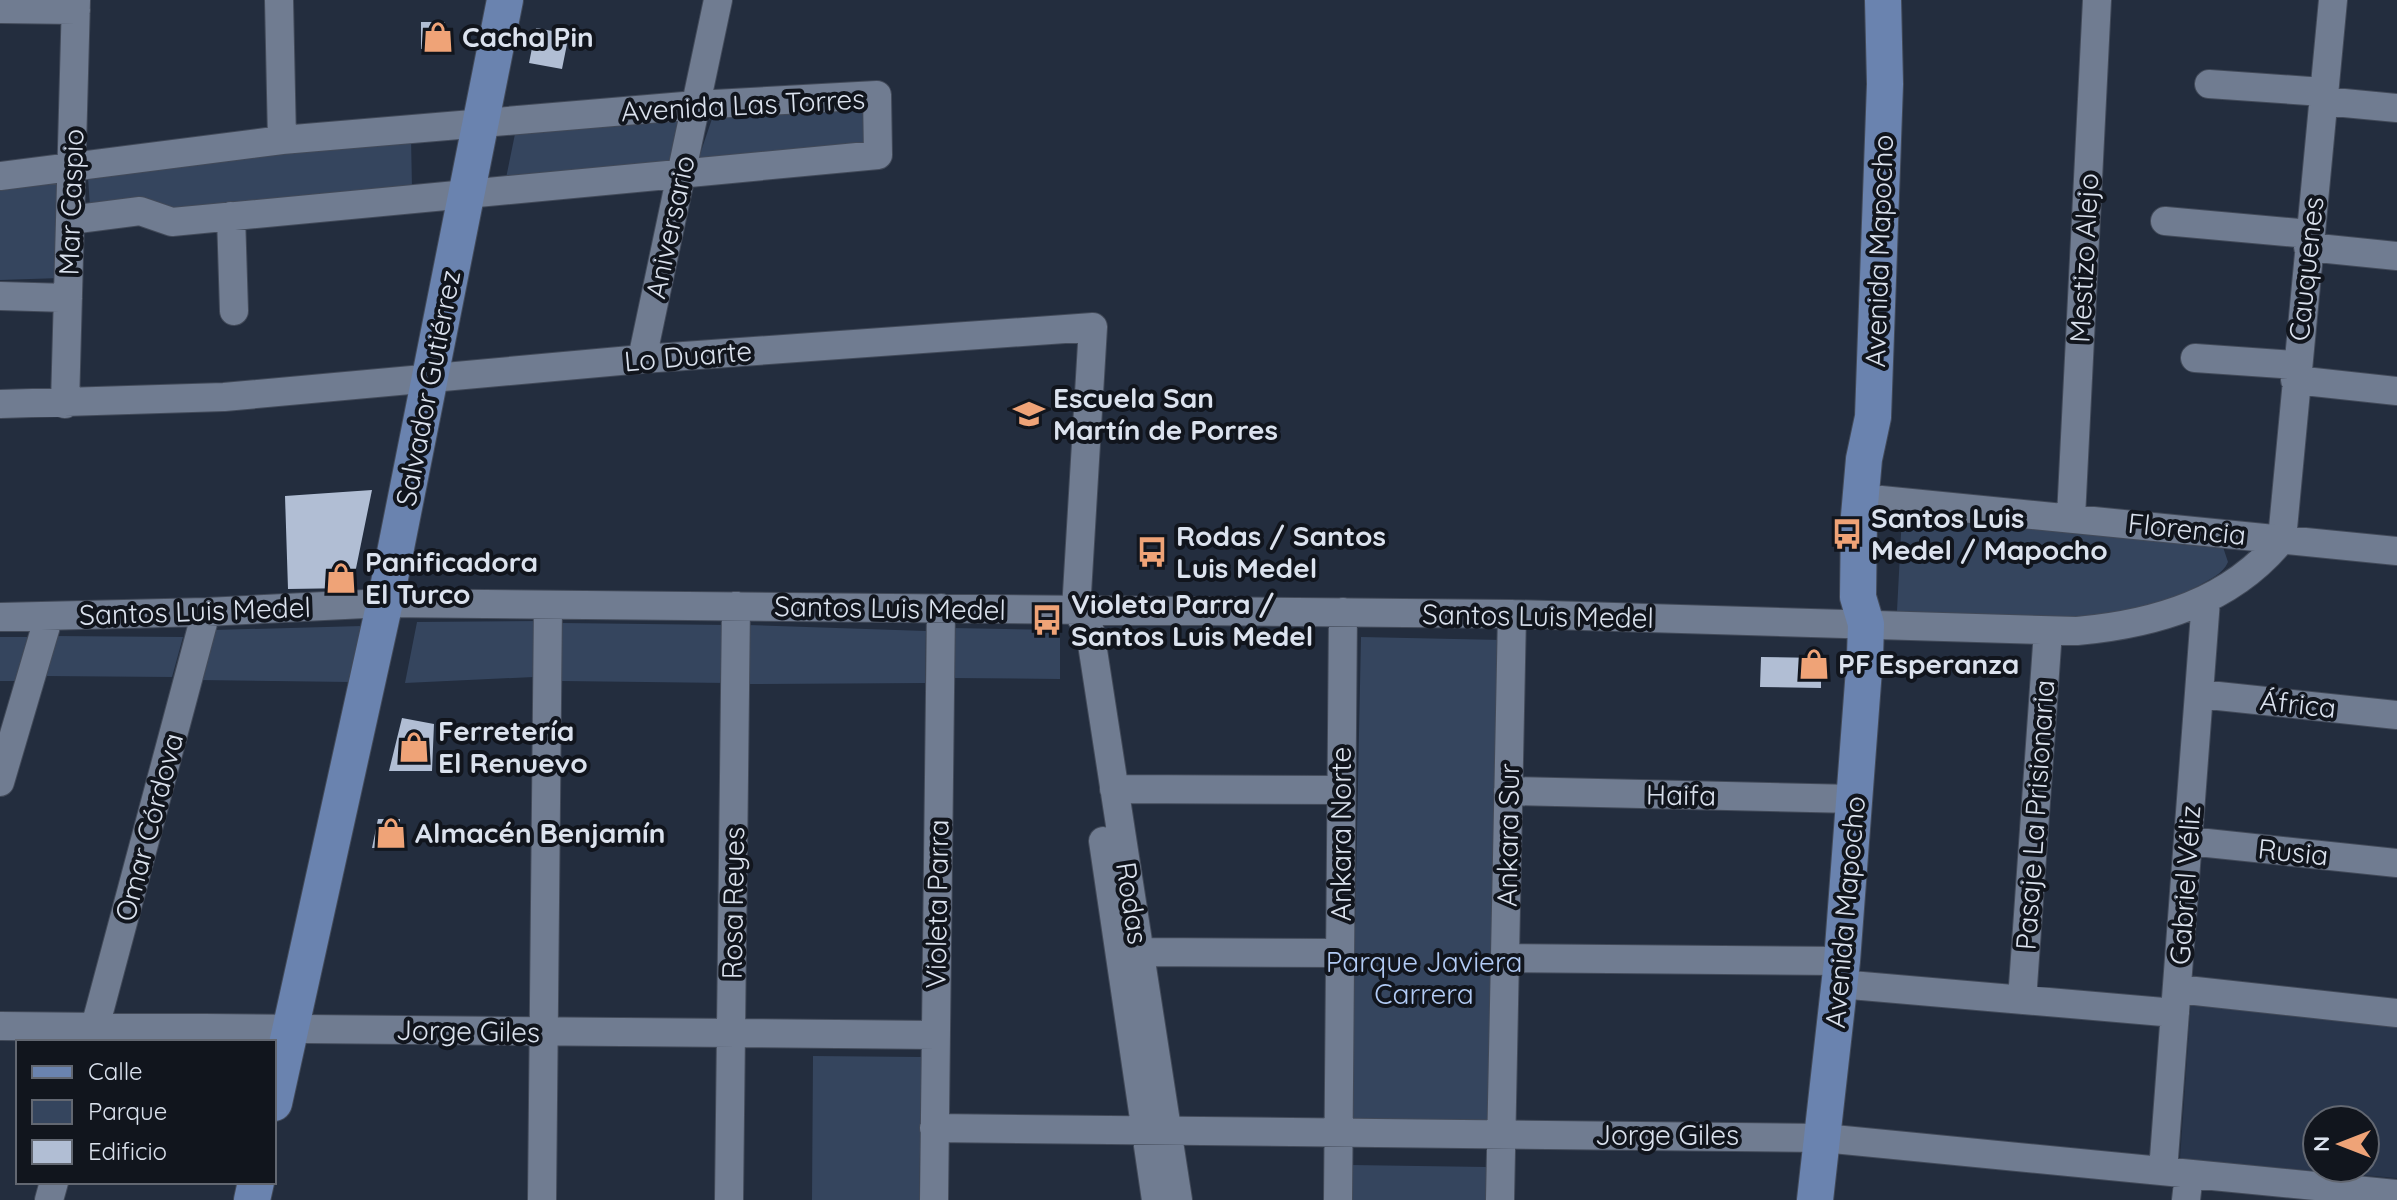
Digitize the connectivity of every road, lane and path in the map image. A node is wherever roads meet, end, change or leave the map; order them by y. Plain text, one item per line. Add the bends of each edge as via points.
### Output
1 (279, 0) edge
2 (505, 0) edge
3 (718, 0) edge
4 (1883, 0) edge
5 (1905, 0) edge
6 (2097, 0) edge
7 (2333, 0) edge
8 (76, 5) edge
9 (0, 9) edge
10 (1885, 84) junction
11 (2209, 84) dead end
12 (2323, 97) junction
13 (696, 105) junction
14 (2397, 108) edge
15 (481, 123) junction
16 (282, 140) junction
17 (71, 167) junction
18 (682, 171) junction
19 (0, 176) edge
20 (467, 193) junction
21 (231, 216) junction
22 (70, 220) junction
23 (2165, 221) dead end
24 (2309, 240) junction
25 (2397, 256) edge
26 (0, 296) edge
27 (68, 298) junction
28 (234, 311) dead end
29 (2195, 358) dead end
30 (642, 359) junction
31 (2296, 373) junction
32 (430, 380) junction
33 (2397, 391) edge
34 (0, 404) edge
35 (65, 404) junction
36 (1870, 508) junction
37 (2071, 517) junction
38 (2282, 539) junction
39 (2397, 551) edge
40 (2206, 600) junction
41 (385, 603) junction
42 (548, 605) junction
43 (736, 606) junction
44 (941, 608) junction
45 (1072, 610) junction
46 (206, 612) junction
47 (1343, 612) junction
48 (1512, 614) junction
49 (49, 616) junction
50 (0, 617) edge
51 (1866, 624) junction
52 (2048, 631) junction
53 (2199, 694) junction
54 (2397, 715) edge
55 (0, 782) edge
56 (1114, 789) junction
57 (1341, 790) junction
58 (1508, 791) junction
59 (1854, 799) junction
60 (2188, 841) junction
61 (2397, 863) edge
62 (1139, 952) junction
63 (1340, 953) junction
64 (1505, 958) junction
65 (1840, 972) junction
66 (2022, 1000) junction
67 (2176, 1001) junction
68 (2397, 1013) edge
69 (0, 1026) edge
70 (290, 1029) junction
71 (544, 1031) junction
72 (731, 1033) junction
73 (93, 1034) edge
74 (936, 1035) junction
75 (276, 1094) edge
76 (934, 1128) junction
77 (1156, 1130) junction
78 (1338, 1132) junction
79 (1502, 1133) junction
80 (1823, 1138) junction
81 (2179, 1181) edge
82 (2338, 1194) edge
83 (2397, 1194) edge
84 (542, 1200) edge
85 (729, 1200) edge
86 (934, 1200) edge
87 (1156, 1200) edge
88 (1178, 1200) edge
89 (1338, 1200) edge
90 (1500, 1200) edge
91 (1815, 1200) edge

1 - 16 street
2 - 15 main road, Salvador Gutiérrez
3 - 13 street, Aniversario
4 - 10 main road, Avenida Mapocho
5 - 10 main road, Avenida Mapocho via 1901,36
6 - 37 street, Mestizo Alejo
7 - 12 street, Cauquenes
8 - 9 street
8 - 17 street, Mar Caspio
10 - 36 main road, Avenida Mapocho via 1873,417 1864,459
11 - 12 street
12 - 14 street
12 - 24 street, Cauquenes
13 - 15 street, Avenida Las Torres
13 - 18 street, Aniversario
13 - 18 street, Avenida Las Torres via 877,95 878,155
15 - 16 street, Avenida Las Torres
15 - 20 main road, Salvador Gutiérrez
16 - 17 street, Avenida Las Torres
17 - 19 street, Avenida Las Torres
17 - 22 street, Mar Caspio
18 - 20 street, Avenida Las Torres
18 - 30 street, Aniversario
20 - 21 street, Avenida Las Torres
20 - 32 main road, Salvador Gutiérrez
21 - 22 street, Avenida Las Torres via 172,222 140,211
21 - 28 street
22 - 27 street, Mar Caspio
23 - 24 street
24 - 25 street
24 - 31 street, Cauquenes
26 - 27 street
27 - 35 street, Mar Caspio
29 - 31 street
30 - 32 street, Lo Duarte
30 - 45 street, Lo Duarte via 1093,327
31 - 33 street
31 - 38 street, Cauquenes
32 - 35 street, Lo Duarte
32 - 41 main road, Salvador Gutiérrez
34 - 35 street, Lo Duarte
36 - 37 street, Florencia
36 - 51 main road, Avenida Mapocho via 1858,597
37 - 38 street, Florencia
38 - 39 street, Florencia
38 - 40 street, Santos Luis Medel via 2253,570
40 - 52 street, Santos Luis Medel via 2134,623
40 - 53 street, Gabriel Véliz
41 - 42 street, Santos Luis Medel
41 - 46 street, Santos Luis Medel
41 - 70 main road, Salvador Gutiérrez
42 - 43 street, Santos Luis Medel
42 - 71 street
43 - 44 street, Santos Luis Medel
43 - 72 street, Rosa Reyes
44 - 45 street, Santos Luis Medel
44 - 74 street, Violeta Parra
45 - 47 street, Santos Luis Medel
45 - 56 street, Rodas via 1090,631
45 - 77 street, Rodas
46 - 49 street, Santos Luis Medel
46 - 73 street, Omar Córdova
47 - 48 street, Santos Luis Medel
47 - 57 street, Ankara Norte
48 - 51 street, Santos Luis Medel
48 - 58 street, Ankara Sur
49 - 50 street, Santos Luis Medel
49 - 55 street
51 - 52 street, Santos Luis Medel
51 - 59 main road, Avenida Mapocho
52 - 66 street, Pasaje La Prisionaria
53 - 54 street, África
53 - 60 street, Gabriel Véliz
56 - 57 street
56 - 62 street, Rodas
57 - 63 street, Ankara Norte
58 - 59 street, Haifa
58 - 64 street, Ankara Sur
59 - 65 main road, Avenida Mapocho
60 - 61 street, Rusia
60 - 67 street, Gabriel Véliz
62 - 63 street
62 - 77 street, Rodas
63 - 78 street, Ankara Norte
64 - 65 street
64 - 79 street, Ankara Sur
65 - 66 street
65 - 80 main road, Avenida Mapocho
66 - 67 street
67 - 68 street
67 - 81 street, Gabriel Véliz
69 - 73 street, Jorge Giles
70 - 71 street, Jorge Giles
70 - 73 street, Jorge Giles
70 - 75 main road, Salvador Gutiérrez
71 - 72 street, Jorge Giles
71 - 84 street
72 - 74 street, Jorge Giles
72 - 85 street, Rosa Reyes
74 - 76 street, Violeta Parra
76 - 77 street, Jorge Giles
76 - 86 street, Violeta Parra
77 - 78 street, Jorge Giles
77 - 87 street, Rodas
77 - 88 street, Rodas
78 - 79 street, Jorge Giles
78 - 89 street, Ankara Norte
79 - 80 street, Jorge Giles
79 - 90 street, Ankara Sur
80 - 81 street, Jorge Giles
80 - 91 main road, Avenida Mapocho
81 - 82 street, Jorge Giles
82 - 83 street, Jorge Giles

